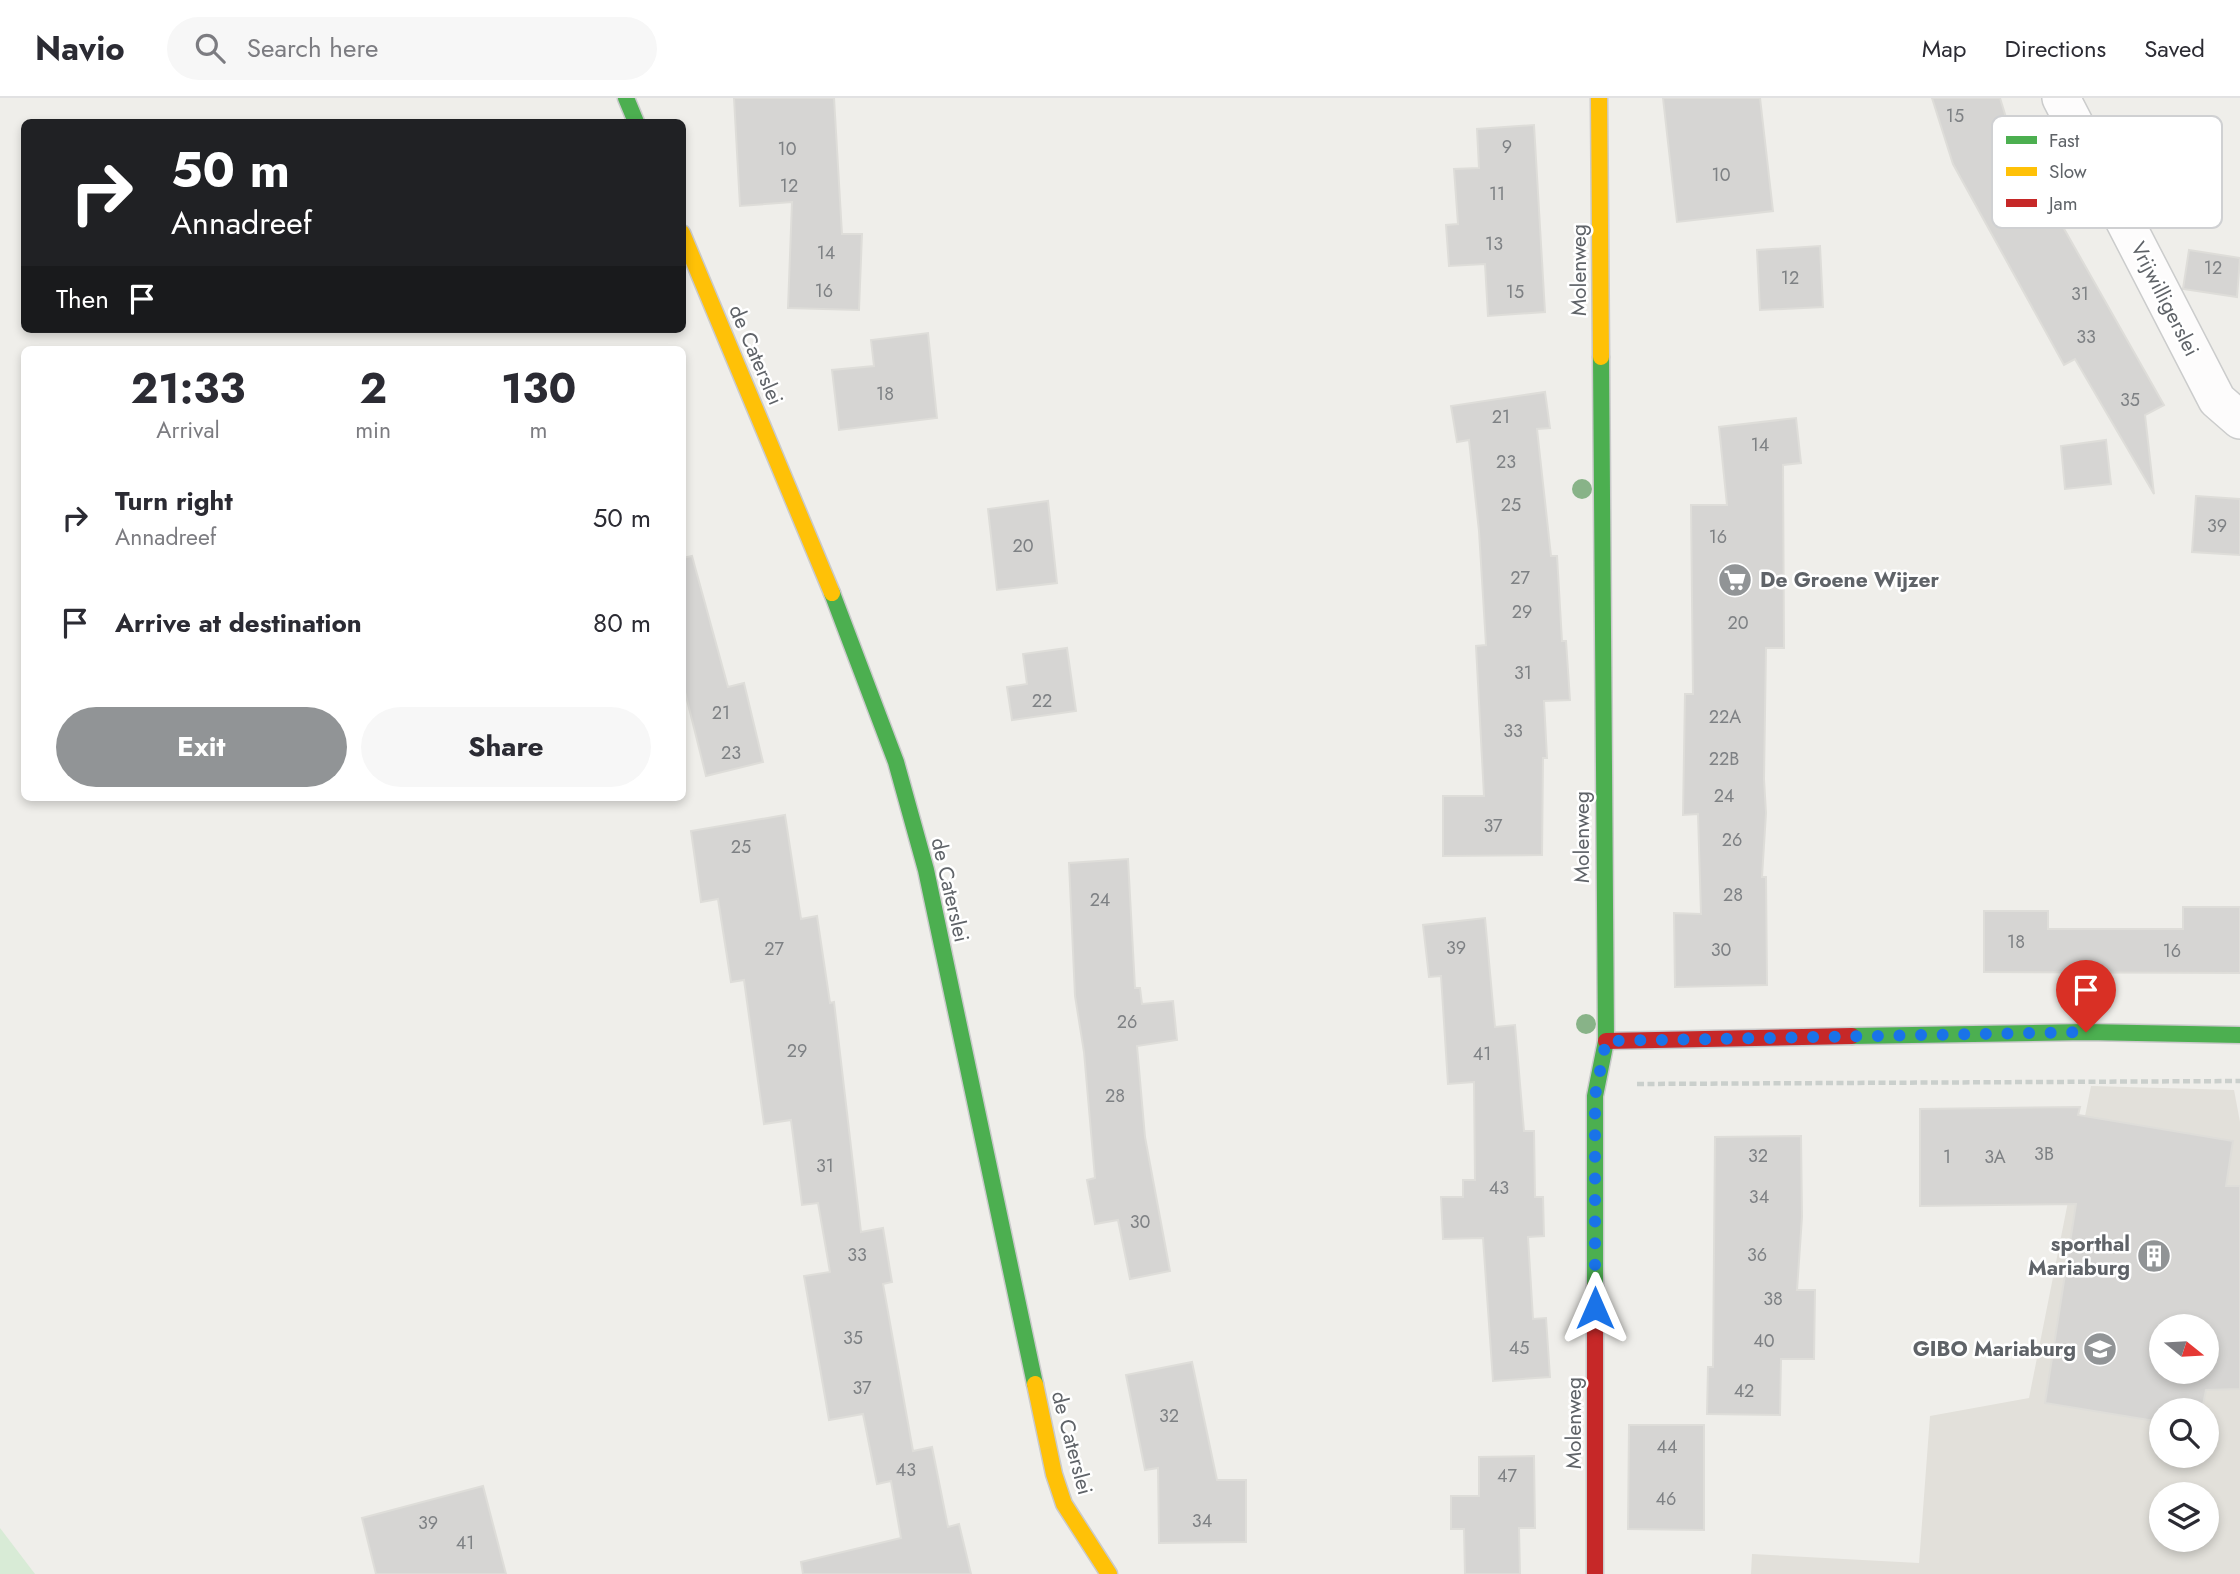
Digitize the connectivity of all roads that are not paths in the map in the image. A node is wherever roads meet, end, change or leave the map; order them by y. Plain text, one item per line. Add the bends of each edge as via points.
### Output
1 (626, 98) edge
2 (1599, 98) edge
3 (2061, 98) edge
4 (2070, 116) edge
5 (635, 119) edge
6 (2128, 228) edge
7 (686, 243) edge
8 (2240, 420) edge
9 (2240, 1035) edge
10 (1606, 1041) junction
11 (1109, 1574) edge
12 (1595, 1574) edge

1 - 5 street
2 - 10 street, Molenweg
3 - 4 street, Vrijwilligerslei
6 - 8 street, Vrijwilligerslei via 2217,400
7 - 11 street, de Caterslei via 821,564 896,762 926,870 1054,1474 1064,1504
9 - 10 street via 2086,1032
10 - 12 street, Molenweg via 1595,1096

